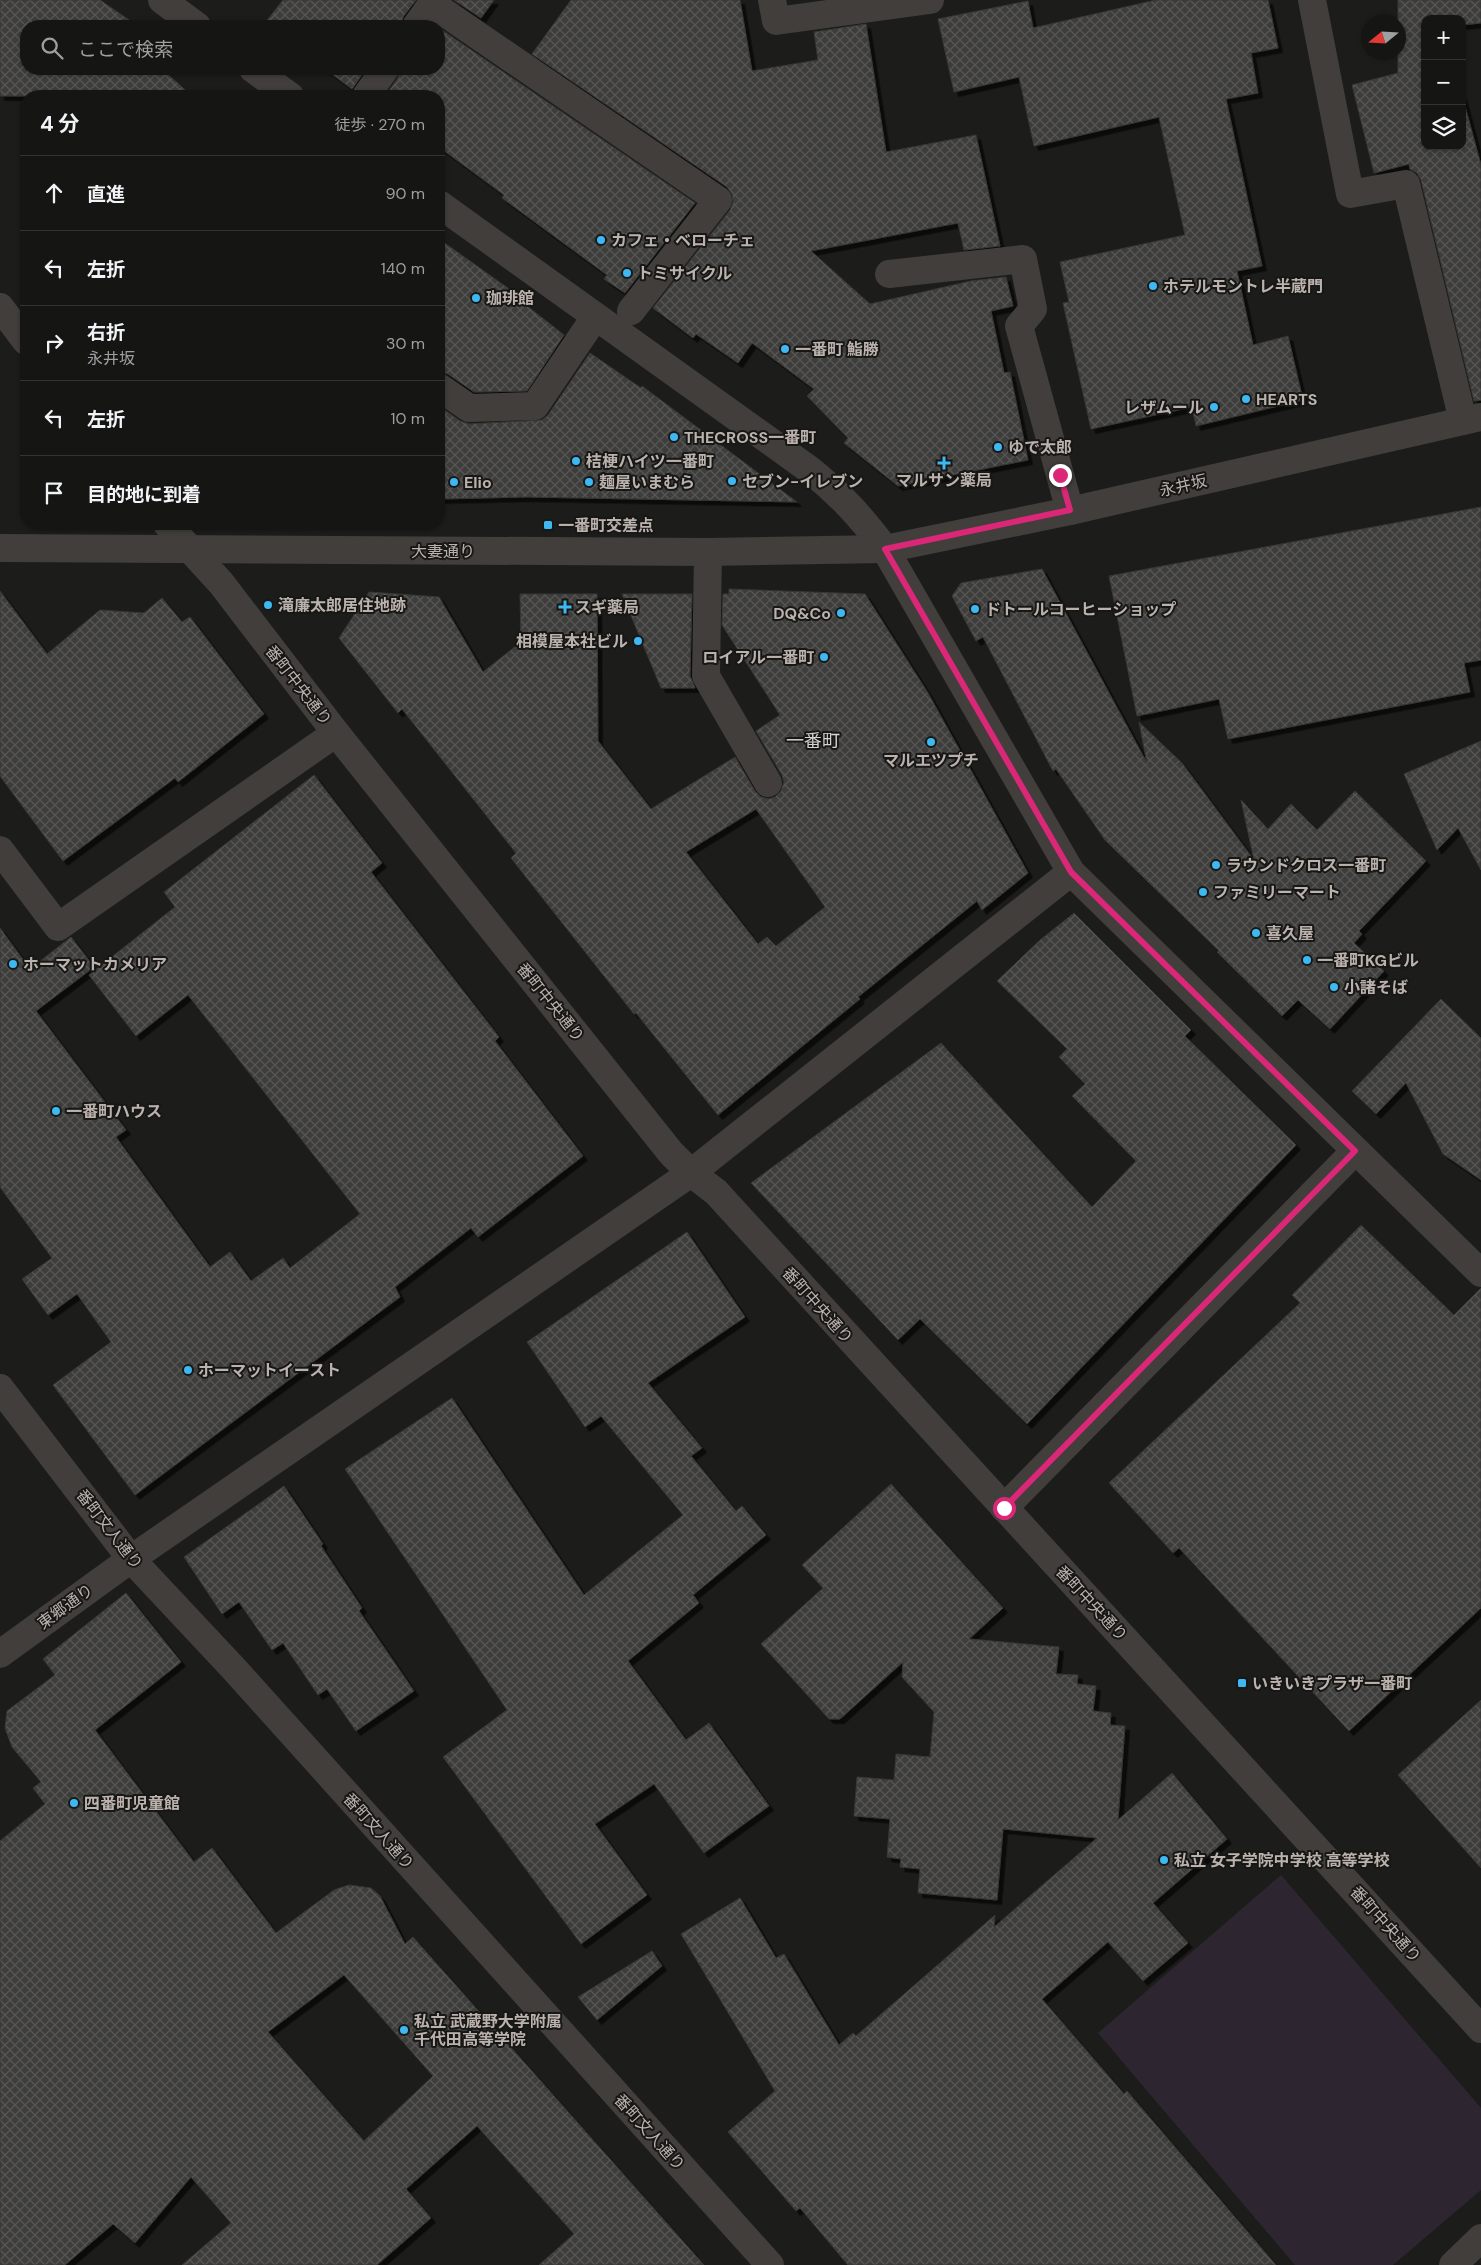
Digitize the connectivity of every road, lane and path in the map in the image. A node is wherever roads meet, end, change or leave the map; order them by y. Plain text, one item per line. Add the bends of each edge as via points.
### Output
1 (162, 0) edge
2 (772, 0) edge
3 (930, 0) edge
4 (1312, 0) edge
5 (189, 20) edge
6 (420, 20) edge
7 (261, 75) edge
8 (381, 75) edge
9 (282, 90) edge
10 (370, 90) edge
11 (445, 208) edge
12 (888, 274) dead end
13 (0, 307) edge
14 (631, 311) dead end
15 (595, 317) junction
16 (20, 333) edge
17 (445, 390) edge
18 (1472, 419) edge
19 (1070, 510) junction
20 (173, 530) edge
21 (0, 548) edge
22 (885, 549) junction
23 (192, 550) junction
24 (708, 552) junction
25 (336, 733) junction
26 (768, 783) dead end
27 (0, 850) edge
28 (1071, 872) junction
29 (1355, 1151) junction
30 (691, 1173) junction
31 (1475, 1258) edge
32 (0, 1388) edge
33 (1004, 1508) junction
34 (131, 1558) junction
35 (0, 1654) edge
36 (1481, 2029) edge
37 (1481, 2238) edge
38 (770, 2265) edge
39 (1453, 2265) edge

1 - 5 street
2 - 3 street via 776,21
4 - 18 street via 1350,194 1406,184
6 - 14 street via 432,4 718,200
7 - 9 street
8 - 10 street
11 - 15 street
12 - 19 street via 1023,258 1033,310 1019,326
13 - 16 street
15 - 17 street via 535,406 469,408
15 - 22 street via 836,490
18 - 19 street, 永井坂
19 - 22 street, 永井坂
20 - 23 street, 番町中央通り
21 - 23 street, 大妻通り
22 - 24 street, 大妻通り
22 - 28 street
23 - 24 street, 大妻通り
23 - 25 street, 番町中央通り
24 - 26 street via 706,676
25 - 27 street via 58,927
25 - 30 street, 番町中央通り via 671,1153
28 - 29 street
28 - 30 street, 東郷通り
29 - 31 street
29 - 33 street
30 - 33 street, 番町中央通り via 716,1192
30 - 34 street, 東郷通り
32 - 34 street, 番町文人通り
33 - 36 street, 番町中央通り
34 - 35 street, 東郷通り
34 - 38 street, 番町文人通り
37 - 39 street

